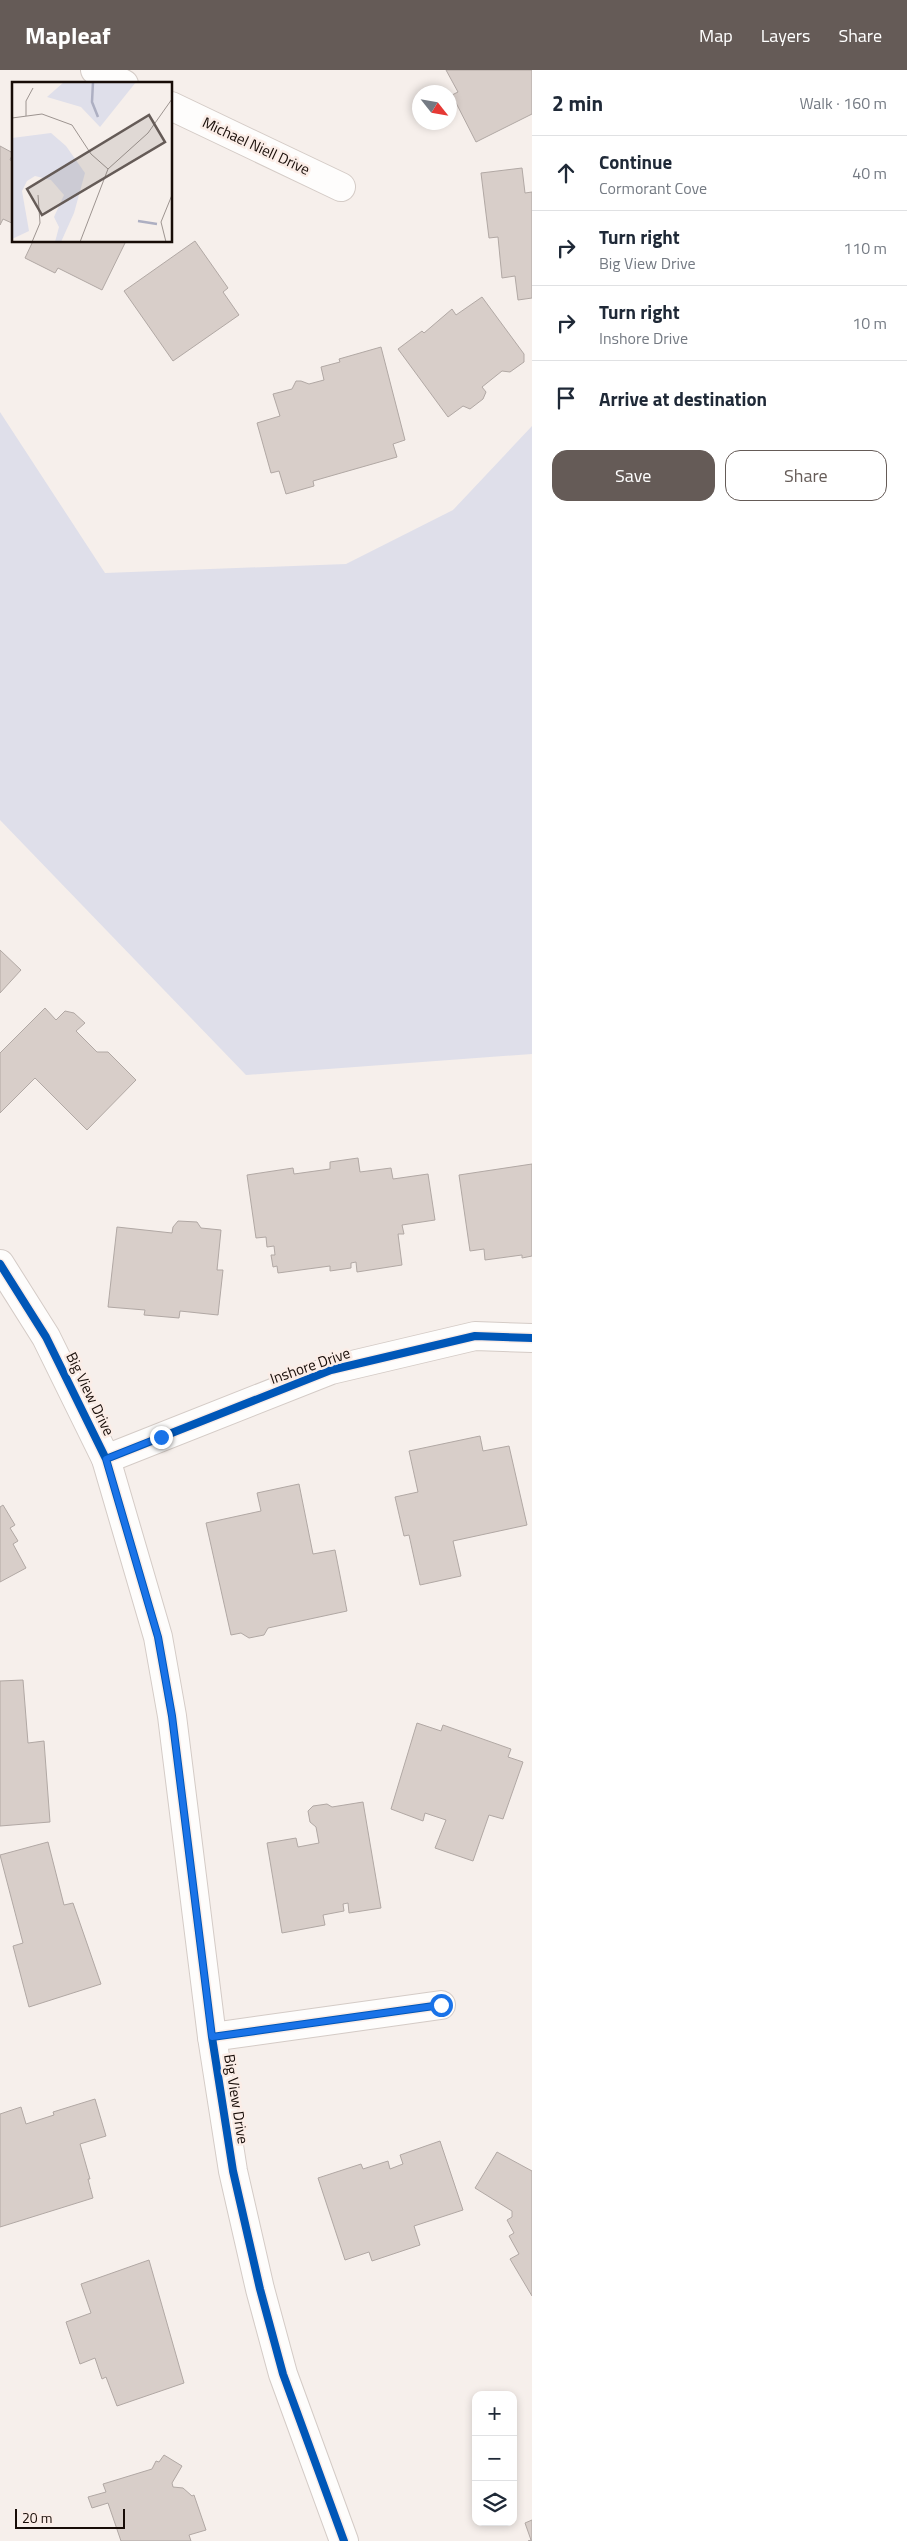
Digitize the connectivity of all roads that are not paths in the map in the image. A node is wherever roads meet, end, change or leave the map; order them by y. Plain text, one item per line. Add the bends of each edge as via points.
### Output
1 (96, 70) edge
2 (120, 82) edge
3 (172, 106) edge
4 (341, 187) dead end
5 (0, 1264) edge
6 (532, 1338) edge
7 (106, 1459) junction
8 (441, 2005) dead end
9 (212, 2037) junction
10 (344, 2541) edge

1 - 2 street
3 - 4 street, Michael Niell Drive
5 - 7 street, Big View Drive via 46,1338
6 - 7 street, Inshore Drive via 475,1336 331,1370
7 - 9 street, Big View Drive via 158,1637 172,1716
8 - 9 street
9 - 10 street, Big View Drive via 234,2171 260,2289 283,2374

